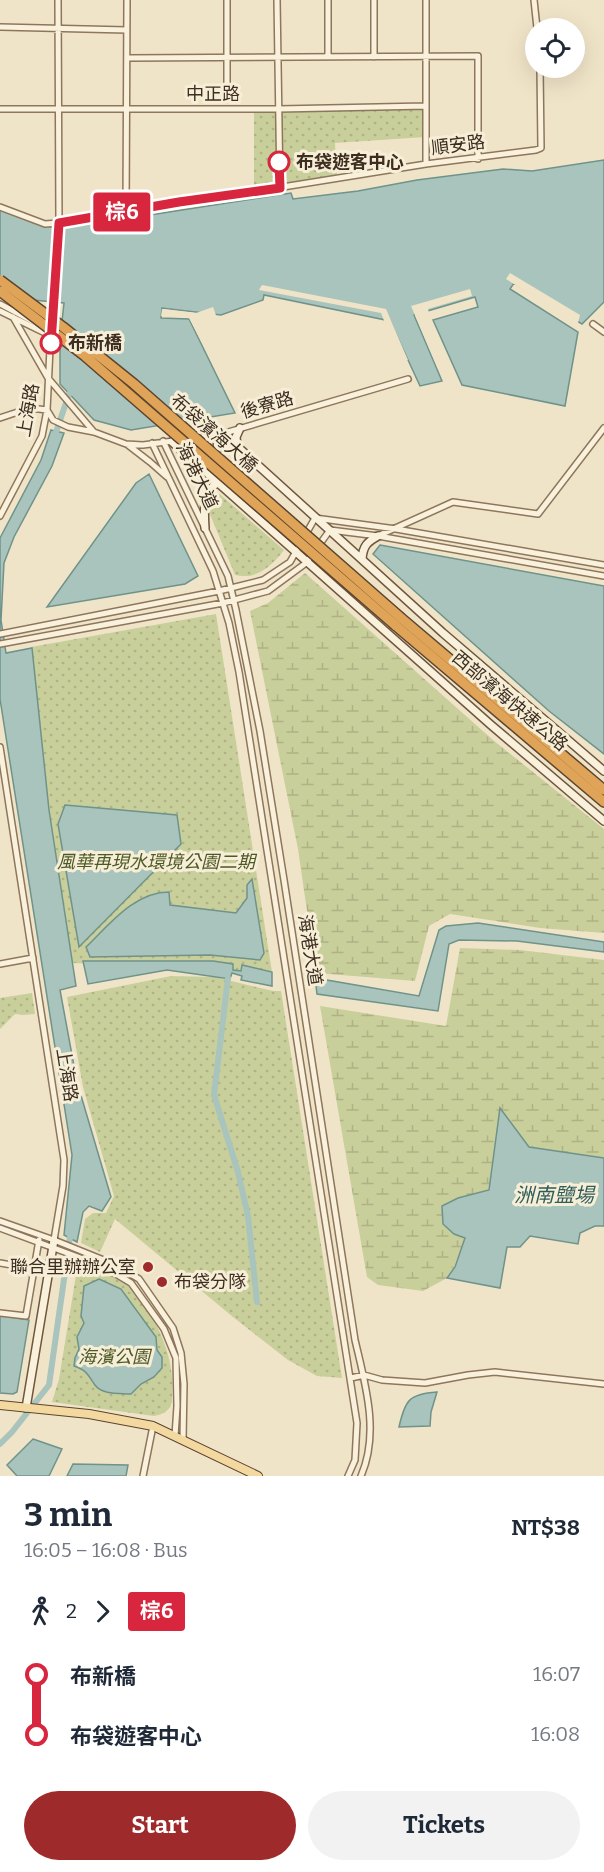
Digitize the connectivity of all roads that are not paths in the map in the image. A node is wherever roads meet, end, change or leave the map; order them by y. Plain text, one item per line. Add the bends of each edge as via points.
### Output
1 (58, 0) edge
2 (127, 0) edge
3 (227, 0) edge
4 (278, 0) edge
5 (328, 0) edge
6 (374, 0) edge
7 (426, 0) edge
8 (534, 0) edge
9 (536, 18) edge
10 (0, 27) edge
11 (58, 28) junction
12 (127, 30) junction
13 (228, 57) junction
14 (278, 57) junction
15 (328, 57) junction
16 (374, 57) junction
17 (426, 57) junction
18 (128, 58) junction
19 (540, 78) edge
20 (227, 83) dead end
21 (426, 106) junction
22 (0, 109) edge
23 (279, 109) junction
24 (59, 110) junction
25 (127, 110) junction
26 (478, 159) junction
27 (426, 164) junction
28 (280, 188) junction
29 (0, 207) edge
30 (126, 211) junction
31 (59, 223) junction
32 (0, 280) edge
33 (0, 291) edge
34 (0, 304) edge
35 (0, 311) edge
36 (13, 317) junction
37 (593, 324) dead end
38 (604, 332) edge
39 (51, 336) junction
40 (48, 378) junction
41 (408, 379) dead end
42 (46, 410) junction
43 (0, 418) edge
44 (240, 428) junction
45 (604, 428) edge
46 (94, 432) junction
47 (218, 435) junction
48 (168, 441) junction
49 (126, 444) junction
50 (152, 444) junction
51 (237, 446) junction
52 (171, 482) junction
53 (218, 482) junction
54 (231, 494) junction
55 (0, 516) edge
56 (315, 518) junction
57 (205, 528) junction
58 (396, 529) junction
59 (330, 530) junction
60 (378, 536) junction
61 (296, 553) junction
62 (362, 559) junction
63 (306, 563) junction
64 (604, 565) edge
65 (604, 576) edge
66 (231, 588) junction
67 (219, 591) junction
68 (234, 600) junction
69 (223, 603) junction
70 (398, 622) junction
71 (2, 634) edge
72 (3, 643) edge
73 (0, 748) edge
74 (604, 771) edge
75 (604, 790) edge
76 (604, 801) edge
77 (604, 821) edge
78 (33, 958) junction
79 (0, 964) edge
80 (0, 1221) edge
81 (0, 1228) edge
82 (39, 1239) junction
83 (57, 1245) junction
84 (0, 1263) edge
85 (34, 1266) junction
86 (0, 1313) edge
87 (364, 1375) junction
88 (351, 1378) junction
89 (604, 1384) edge
90 (0, 1405) edge
91 (26, 1407) junction
92 (153, 1426) junction
93 (179, 1438) junction
94 (143, 1476) edge
95 (258, 1476) edge
96 (348, 1476) edge
97 (361, 1476) edge

1 - 11 street
2 - 12 street
3 - 13 street
4 - 14 street
5 - 15 street
6 - 16 street
7 - 17 street
8 - 9 street
10 - 11 street
11 - 12 street
11 - 24 street
12 - 18 street
13 - 14 street
13 - 18 street
13 - 20 street
14 - 15 street
14 - 23 street
15 - 16 street
16 - 17 street
17 - 21 street
17 - 26 street via 478,56
18 - 25 street
19 - 26 street, 順安路 via 541,148
21 - 23 street, 中正路
21 - 27 street
22 - 24 street, 中正路
23 - 25 street, 中正路
23 - 28 street
24 - 25 street, 中正路
24 - 31 street
25 - 30 street
26 - 27 street, 順安路
27 - 28 street, 順安路
28 - 30 street, 順安路
29 - 31 street, 順安路 via 45,224
30 - 31 street, 順安路
31 - 39 street, 上海路
32 - 70 highway, 布袋濱海大橋, bridge via 134,384
33 - 70 highway, 布袋濱海大橋, bridge via 85,356
34 - 39 street
35 - 36 street
36 - 39 street
36 - 40 street
37 - 38 street
39 - 40 street, 上海路
40 - 42 street, 上海路
40 - 46 street
41 - 44 street, 後寮路
42 - 43 street via 30,408
42 - 46 street, 後寮路 via 53,420
42 - 55 street, 上海路 via 42,436
44 - 47 street, 後寮路
44 - 51 street
45 - 58 street via 538,514 453,502
46 - 49 street, 後寮路
47 - 48 street, 後寮路
47 - 51 street
47 - 54 street via 218,451
48 - 50 street, 後寮路
48 - 53 street
48 - 57 street, 海港大道
49 - 50 street, 後寮路
49 - 52 street
50 - 52 street, 海港大道
51 - 56 street
52 - 67 street, 海港大道
53 - 54 street
53 - 57 street via 210,488 203,506
54 - 61 street
56 - 58 street
56 - 59 street
56 - 61 street
57 - 66 street, 海港大道
58 - 60 street
58 - 64 street
59 - 60 street
59 - 62 street
59 - 63 street
60 - 62 street via 367,543
60 - 65 street
61 - 63 street
61 - 66 street via 290,562 263,580
62 - 74 street
63 - 68 street via 268,591
63 - 77 street
66 - 67 street
66 - 68 street, 海港大道
67 - 69 street, 海港大道
67 - 71 street
68 - 69 street
68 - 87 street, 海港大道 via 263,754 355,1340
69 - 72 street
69 - 88 street, 海港大道 via 239,672
70 - 75 highway, 西部濱海快速公路
70 - 76 highway, 西部濱海快速公路
73 - 78 street, 上海路
78 - 79 street
78 - 83 street, 上海路 via 64,1160
80 - 82 street
81 - 82 street
82 - 83 street
82 - 85 street
83 - 91 street, 上海路
83 - 93 street via 131,1283 164,1329 177,1358
83 - 93 street via 80,1250 139,1279 173,1328 181,1353 184,1384
84 - 85 street
85 - 86 street via 26,1316
87 - 88 street
87 - 89 street via 425,1383 495,1372
87 - 97 street, 海港大道 via 370,1429
88 - 96 street, 海港大道 via 358,1434 355,1460
90 - 91 main road
91 - 92 main road
92 - 93 main road
92 - 94 street
93 - 95 main road

